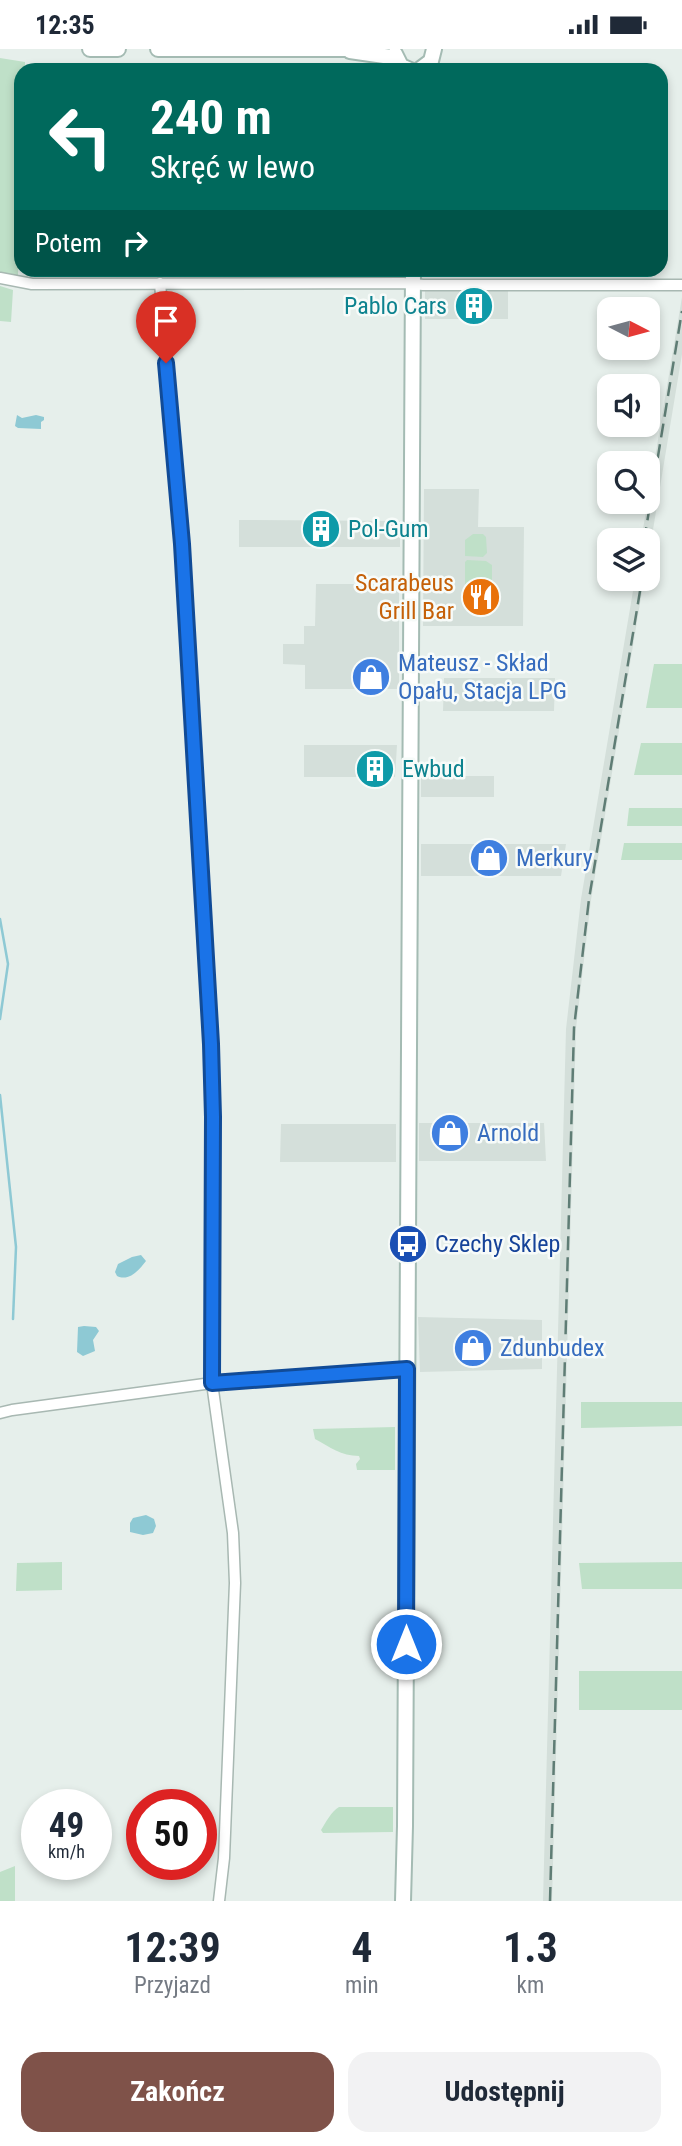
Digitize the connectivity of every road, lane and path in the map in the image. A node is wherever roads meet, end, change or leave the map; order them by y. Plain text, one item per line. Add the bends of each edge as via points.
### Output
1 (90, 49) edge
2 (118, 49) edge
3 (158, 49) edge
4 (354, 50) edge
5 (401, 63) edge
6 (413, 277) edge
7 (0, 278) edge
8 (160, 283) junction
9 (682, 285) edge
10 (407, 1369) junction
11 (212, 1383) junction
12 (0, 1413) edge
13 (219, 1901) edge
14 (403, 1901) edge

1 - 2 main road
3 - 4 main road
4 - 5 main road
6 - 8 street
6 - 9 street
6 - 10 main road
7 - 8 street via 32,284
8 - 11 street via 182,544 211,1044
10 - 11 street
10 - 14 main road
11 - 12 street
11 - 13 street via 233,1533 235,1583 225,1858

